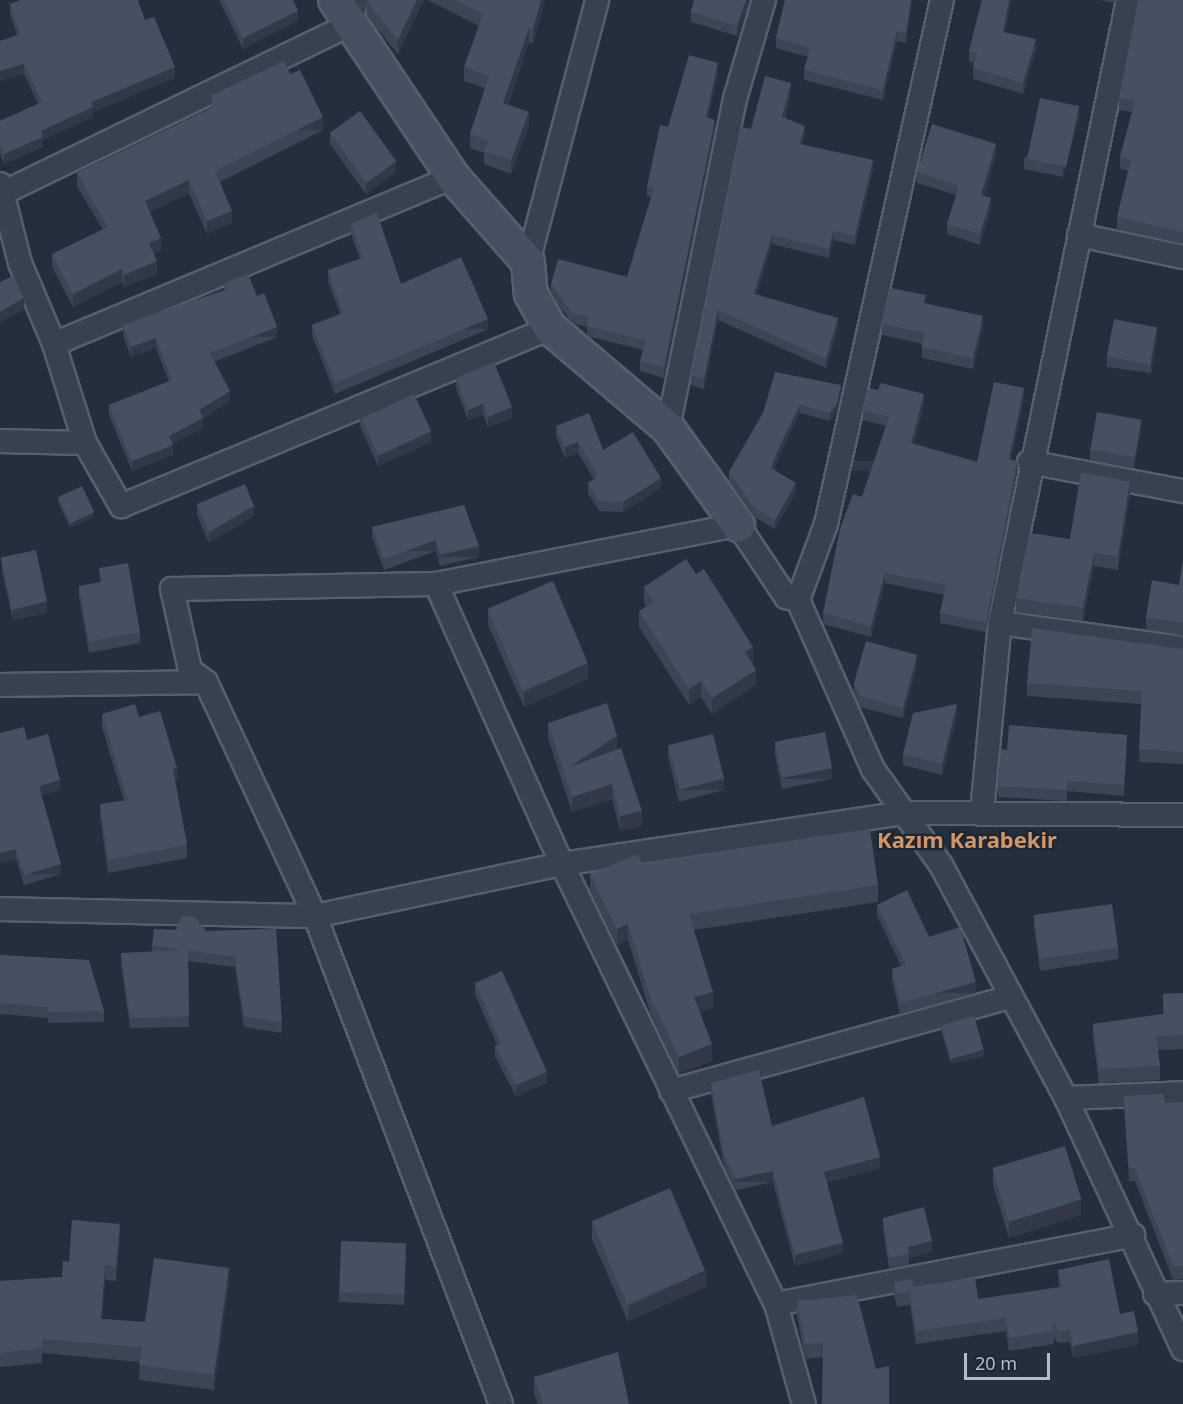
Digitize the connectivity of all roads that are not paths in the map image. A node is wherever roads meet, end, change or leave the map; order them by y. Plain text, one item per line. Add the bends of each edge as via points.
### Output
1 (597, 0) edge
2 (764, 0) edge
3 (942, 0) edge
4 (1128, 0) edge
5 (347, 8) edge
6 (453, 177) junction
7 (2, 188) edge
8 (1080, 235) junction
9 (1183, 257) edge
10 (528, 262) junction
11 (10, 263) edge
12 (550, 328) junction
13 (54, 344) junction
14 (668, 428) junction
15 (0, 441) edge
16 (85, 443) junction
17 (1029, 462) junction
18 (1183, 491) edge
19 (738, 525) junction
20 (436, 584) junction
21 (798, 600) junction
22 (1000, 623) junction
23 (1183, 648) edge
24 (206, 682) junction
25 (0, 684) edge
26 (982, 812) junction
27 (905, 813) junction
28 (1183, 815) edge
29 (562, 864) junction
30 (0, 909) edge
31 (315, 916) junction
32 (1011, 997) junction
33 (671, 1091) junction
34 (1183, 1092) edge
35 (1066, 1098) junction
36 (1133, 1235) junction
37 (1183, 1293) edge
38 (1155, 1294) junction
39 (776, 1304) junction
40 (1183, 1349) edge
41 (501, 1404) edge
42 (804, 1404) edge

1 - 10 street
2 - 14 street via 735,99
3 - 21 street via 826,524
4 - 8 street
5 - 6 street
5 - 7 street
6 - 10 street
6 - 13 street
7 - 11 street
8 - 9 street
8 - 17 street
10 - 12 street via 531,294
11 - 13 street
12 - 14 street
12 - 16 street via 122,506
13 - 16 street
14 - 19 street
15 - 16 street
17 - 18 street
17 - 22 street
19 - 20 street
19 - 21 street via 786,597
20 - 24 street via 172,589 190,670
20 - 29 street
21 - 27 street via 873,769
22 - 23 street
22 - 26 street
24 - 25 street
24 - 31 street
26 - 27 street
26 - 28 street
27 - 29 street
27 - 32 street via 941,865
29 - 31 street
29 - 33 street
30 - 31 street
31 - 41 street
32 - 33 street
32 - 35 street
33 - 39 street
34 - 35 street
35 - 36 street
36 - 38 street
36 - 39 street
37 - 38 street
38 - 40 street
39 - 42 street

